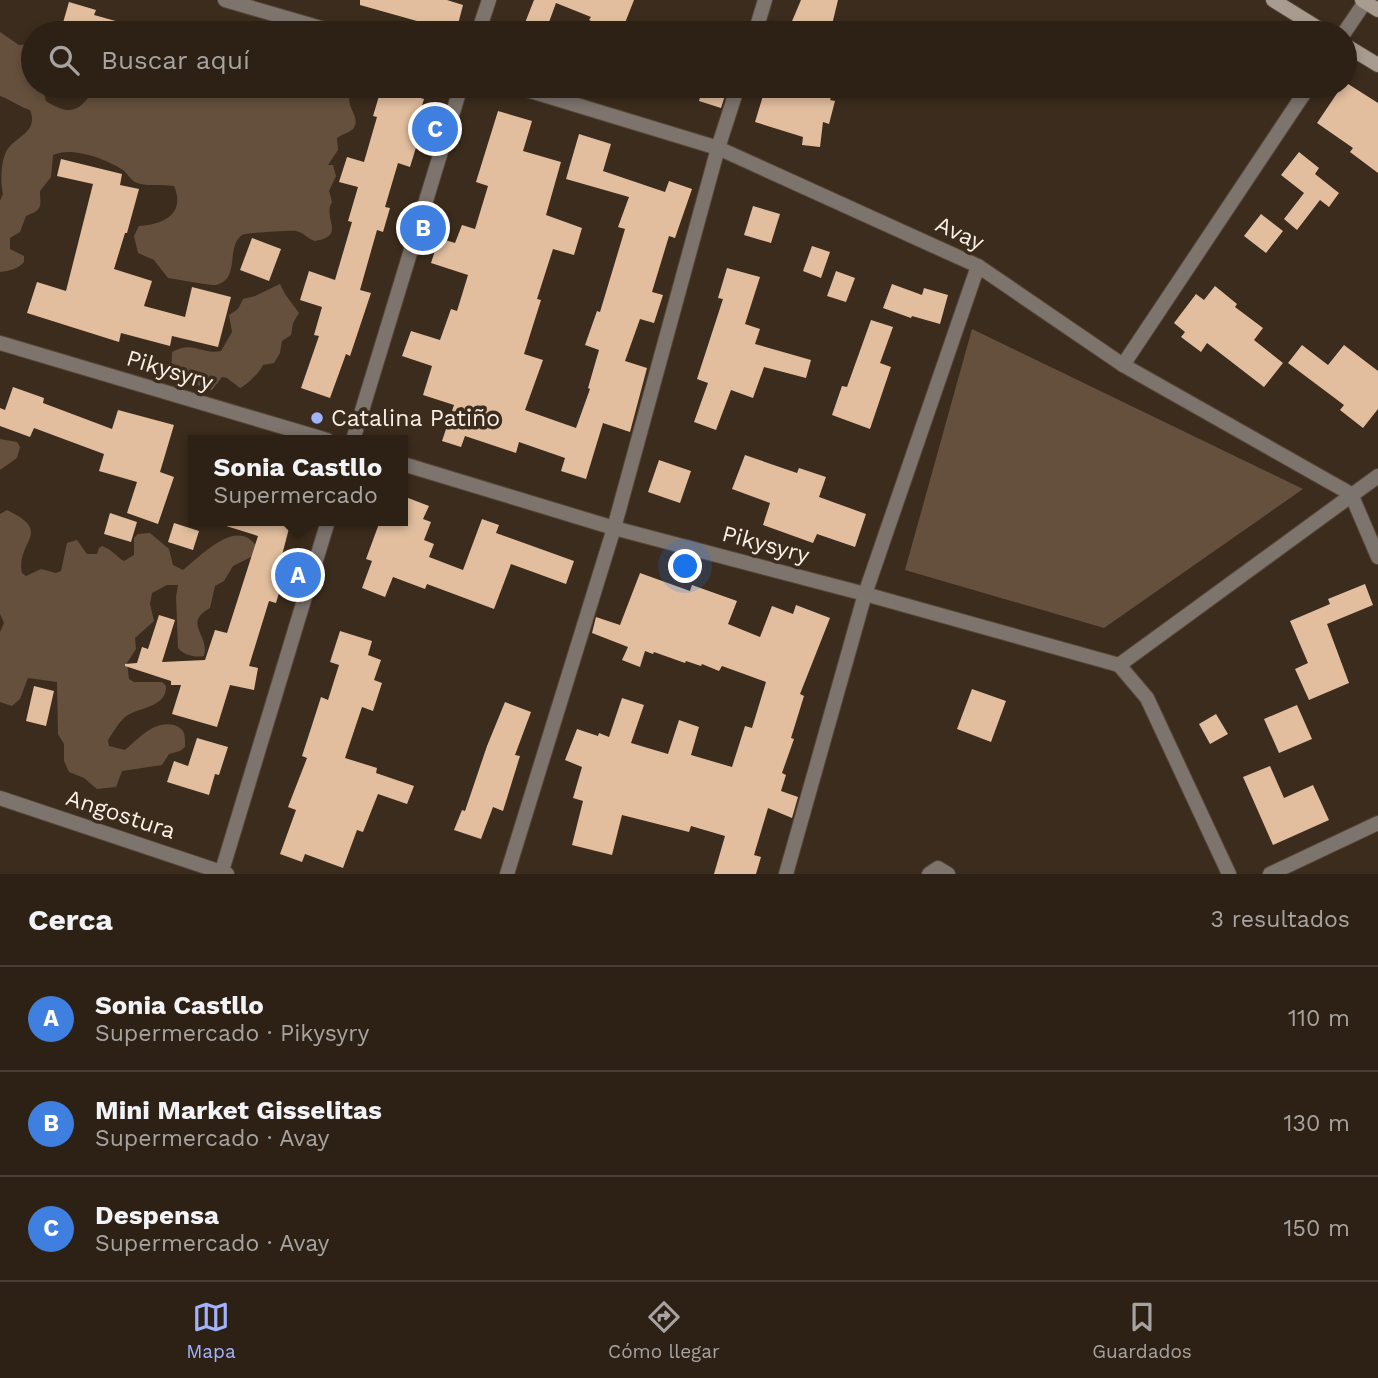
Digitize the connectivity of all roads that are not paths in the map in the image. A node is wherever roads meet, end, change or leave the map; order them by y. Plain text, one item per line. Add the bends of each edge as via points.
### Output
1 (225, 0) edge
2 (489, 0) edge
3 (765, 0) edge
4 (1273, 0) edge
5 (1363, 1) edge
6 (1378, 10) edge
7 (297, 21) edge
8 (482, 21) edge
9 (759, 21) edge
10 (1307, 21) edge
11 (1351, 21) edge
12 (1357, 52) edge
13 (1378, 65) edge
14 (457, 98) edge
15 (553, 98) edge
16 (734, 98) edge
17 (1301, 98) edge
18 (718, 148) junction
19 (978, 265) junction
20 (0, 343) edge
21 (1123, 365) junction
22 (310, 435) edge
23 (355, 435) edge
24 (408, 466) edge
25 (1378, 476) edge
26 (1351, 494) junction
27 (327, 526) edge
28 (614, 528) junction
29 (1378, 557) edge
30 (865, 594) junction
31 (1119, 665) junction
32 (0, 798) edge
33 (1378, 823) edge
34 (224, 873) edge
35 (507, 874) edge
36 (786, 874) edge
37 (929, 874) edge
38 (948, 874) edge
39 (1229, 874) edge
40 (1270, 874) edge

1 - 7 street
2 - 8 street
3 - 9 street
4 - 10 main road
5 - 6 main road
5 - 11 street
12 - 13 main road
14 - 23 street
15 - 18 street, Avay
16 - 18 street
17 - 21 street
18 - 19 street, Avay
18 - 28 street
19 - 21 street, Avay
19 - 30 street
20 - 22 street, Pikysyry
21 - 26 street, Avay
24 - 28 street, Pikysyry
25 - 26 street
26 - 29 street
26 - 31 street
27 - 34 street
28 - 30 street, Pikysyry
28 - 35 street
30 - 31 street, Pikysyry
30 - 36 street
31 - 39 street via 1147,698
32 - 34 street, Angostura
33 - 40 street
37 - 38 street via 938,869

